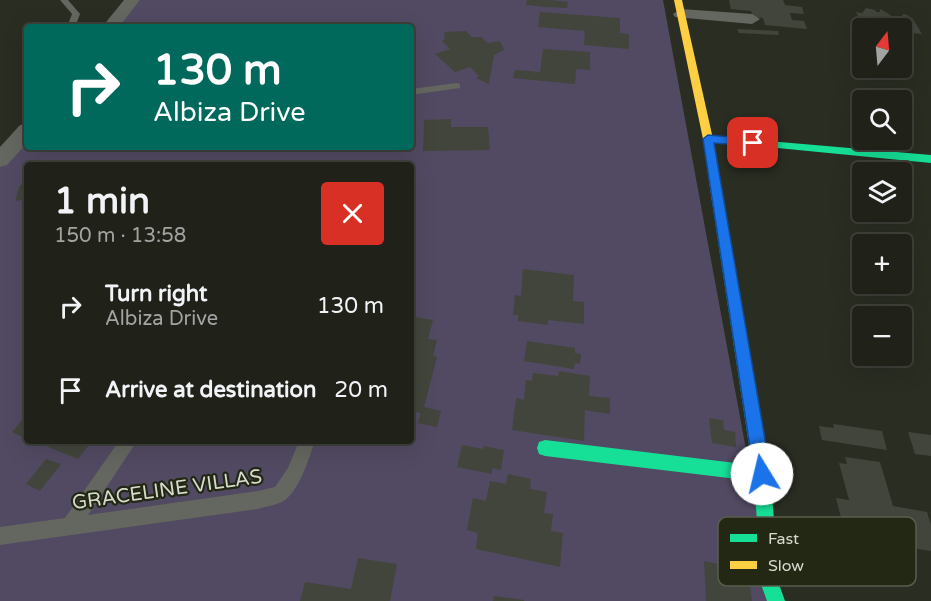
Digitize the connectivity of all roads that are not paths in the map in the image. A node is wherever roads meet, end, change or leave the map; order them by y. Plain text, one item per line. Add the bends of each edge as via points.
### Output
1 (64, 0) edge
2 (132, 0) edge
3 (680, 7) edge
4 (752, 19) dead end
5 (72, 24) edge
6 (112, 24) edge
7 (457, 86) dead end
8 (414, 92) edge
9 (24, 134) edge
10 (708, 139) junction
11 (11, 152) edge
12 (931, 159) edge
13 (127, 444) edge
14 (306, 444) edge
15 (545, 448) dead end
16 (762, 474) junction
17 (765, 517) edge
18 (70, 526) junction
19 (0, 536) edge
20 (771, 586) edge
21 (776, 601) edge

1 - 5 lane via 76,14
2 - 6 street
3 - 4 street
3 - 10 street
7 - 8 lane
9 - 11 street
10 - 12 street
10 - 16 street
13 - 18 lane
14 - 18 lane, GRACELINE VILLAS via 294,474 280,494
15 - 16 street
16 - 17 street
18 - 19 lane, GRACELINE VILLAS
20 - 21 street

